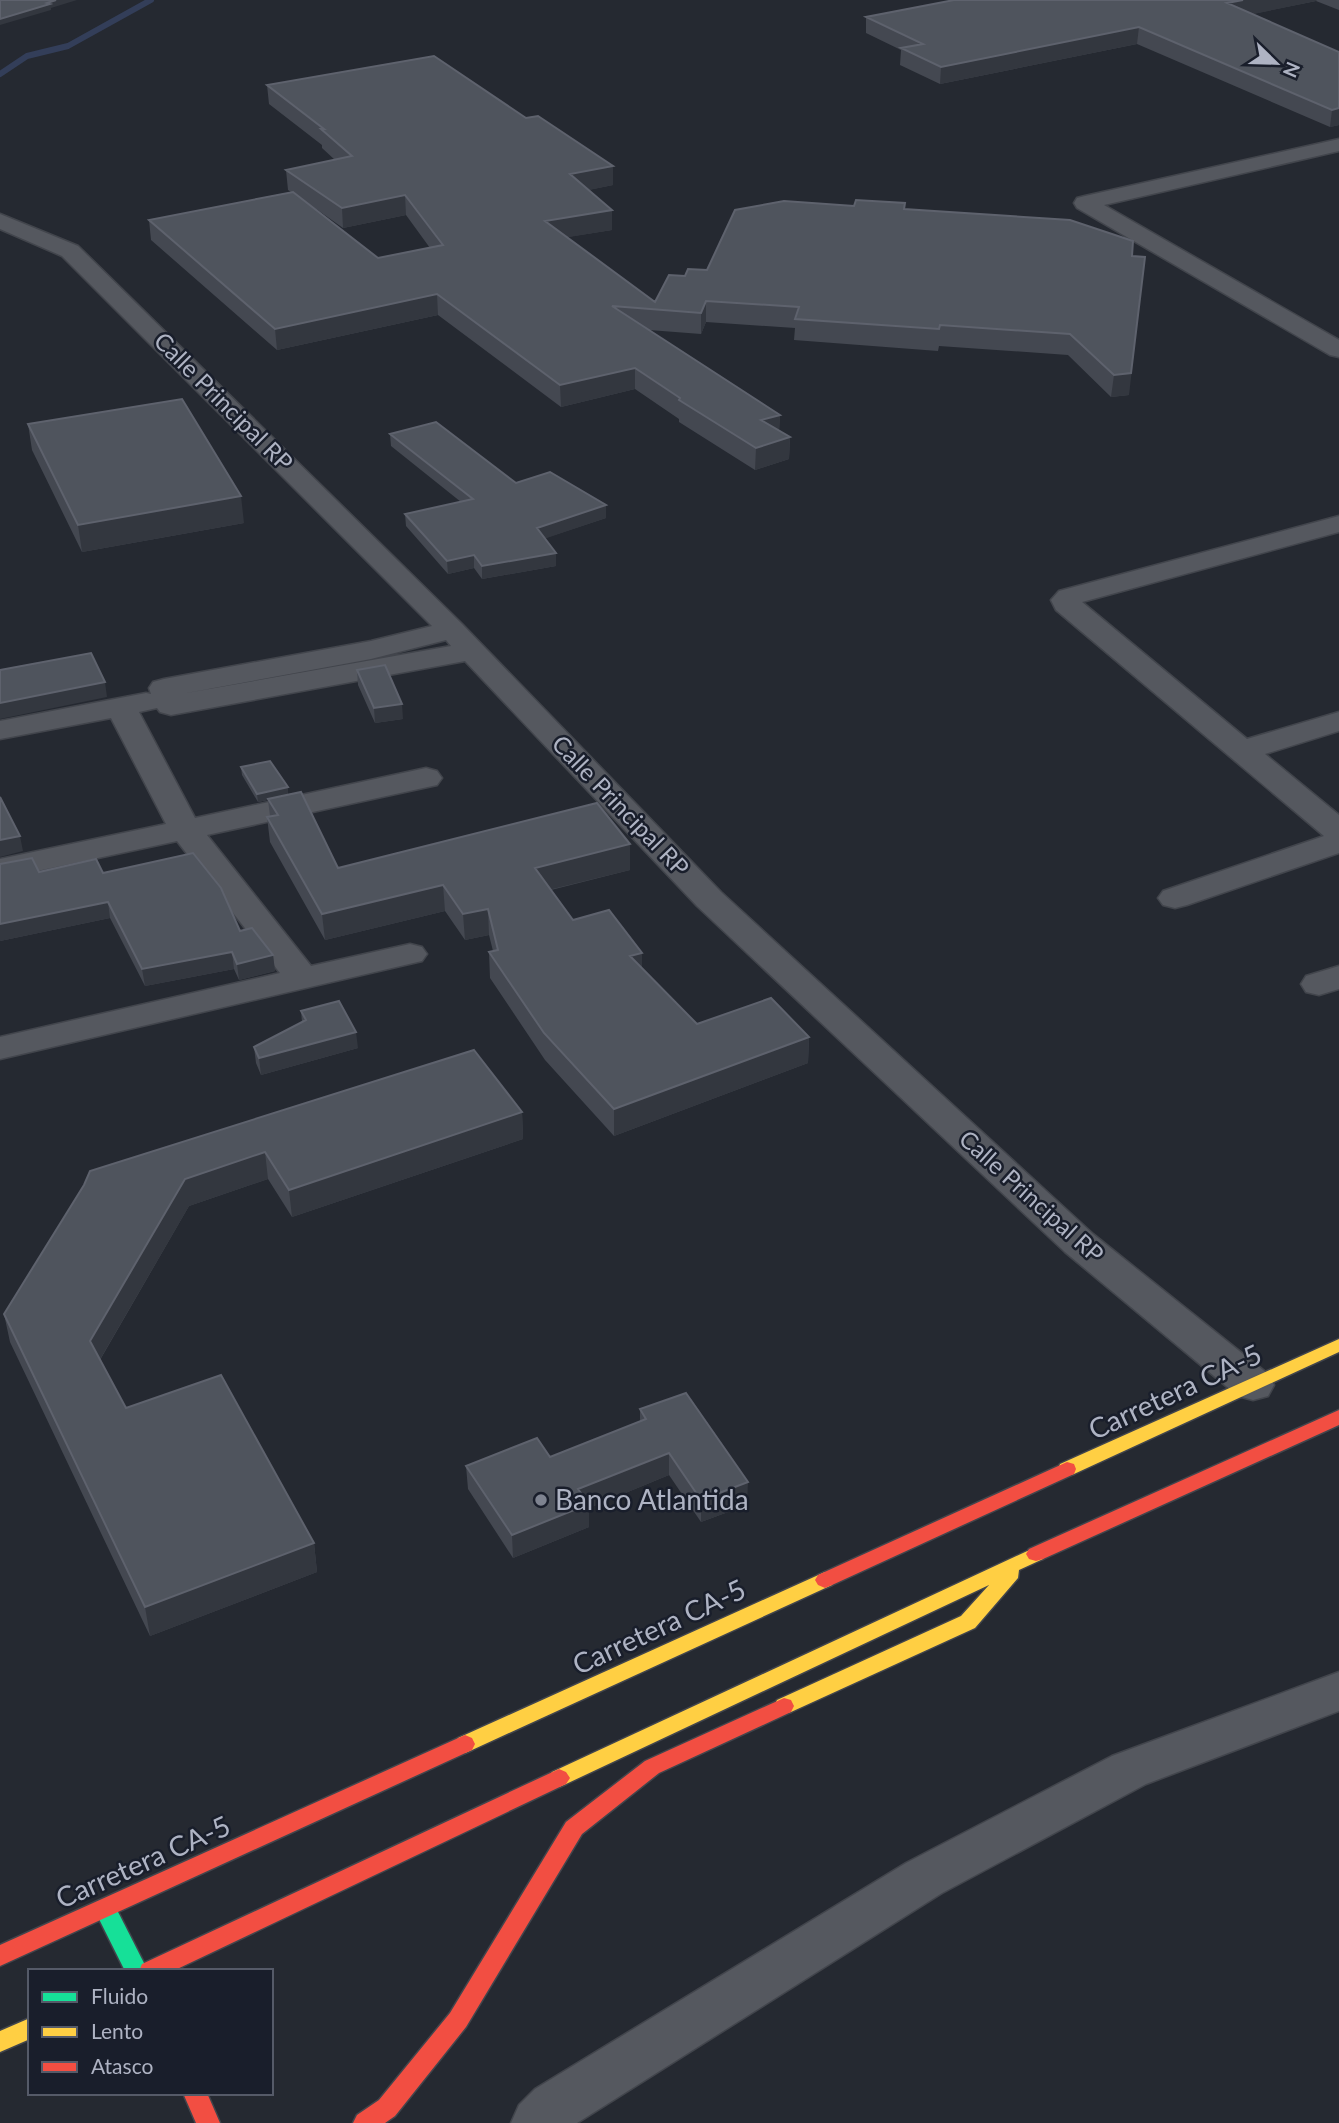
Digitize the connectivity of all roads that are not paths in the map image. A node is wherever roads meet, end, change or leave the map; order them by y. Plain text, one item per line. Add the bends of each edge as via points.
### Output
1 (1339, 145) edge
2 (0, 221) edge
3 (1339, 350) edge
4 (1339, 524) edge
5 (462, 640) junction
6 (121, 707) junction
7 (1339, 721) edge
8 (0, 730) edge
9 (1242, 751) junction
10 (426, 778) dead end
11 (185, 829) junction
12 (1339, 832) edge
13 (1339, 842) edge
14 (0, 869) edge
15 (1175, 898) dead end
16 (410, 954) dead end
17 (303, 979) junction
18 (0, 1048) edge
19 (1339, 1345) edge
20 (1253, 1385) junction
21 (1339, 1417) edge
22 (1021, 1561) junction
23 (1339, 1691) edge
24 (105, 1909) junction
25 (0, 1956) edge
26 (136, 1969) edge
27 (154, 1969) edge
28 (28, 2029) edge
29 (0, 2042) edge
30 (196, 2095) edge
31 (208, 2123) edge
32 (365, 2123) edge
33 (539, 2123) edge

1 - 3 street via 1085,203
2 - 5 street, Calle Principal RP via 70,251
4 - 9 street via 1065,600
5 - 6 street
5 - 20 street, Calle Principal RP via 719,908 1079,1243
6 - 8 street
6 - 11 street
7 - 9 street
9 - 12 street
10 - 11 street
11 - 14 street
11 - 17 street
13 - 15 street
16 - 17 street
17 - 18 street
19 - 20 main road, Carretera CA-5
20 - 24 main road, Carretera CA-5
21 - 22 main road
22 - 27 main road
22 - 32 main road via 968,1622 652,1767 574,1828 458,2021 387,2108
23 - 33 street via 1129,1770 924,1878 554,2106
24 - 25 main road, Carretera CA-5
24 - 26 main road
28 - 29 main road
30 - 31 main road

